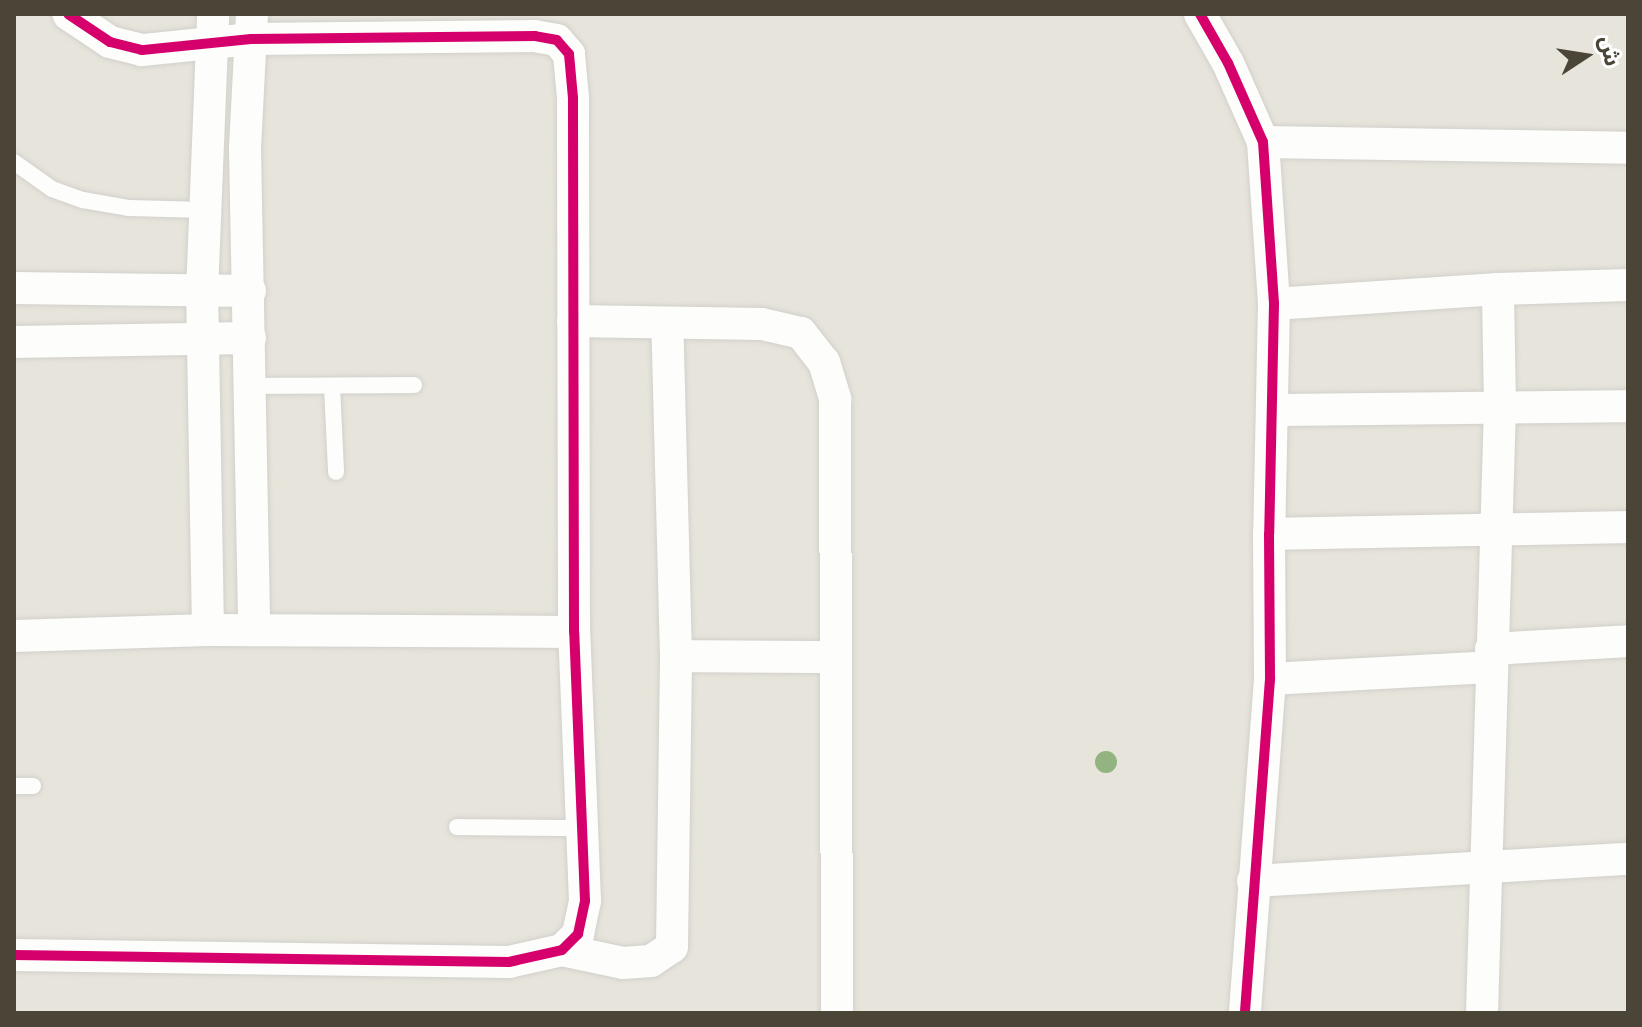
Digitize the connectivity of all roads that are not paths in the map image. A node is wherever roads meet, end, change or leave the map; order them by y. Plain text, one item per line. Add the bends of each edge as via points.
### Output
1 (68, 14) edge
2 (1200, 14) edge
3 (252, 26) edge
4 (212, 29) edge
5 (1263, 142) junction
6 (1628, 148) edge
7 (14, 162) edge
8 (205, 210) junction
9 (1628, 285) edge
10 (14, 288) edge
11 (1498, 289) junction
12 (250, 291) junction
13 (202, 293) junction
14 (1274, 304) junction
15 (573, 321) junction
16 (667, 323) junction
17 (250, 338) junction
18 (203, 339) junction
19 (14, 342) edge
20 (414, 385) dead end
21 (250, 386) junction
22 (332, 386) junction
23 (1628, 406) edge
24 (1500, 408) junction
25 (1273, 410) junction
26 (336, 472) dead end
27 (1628, 527) edge
28 (1496, 531) junction
29 (1269, 534) junction
30 (208, 630) junction
31 (254, 630) junction
32 (574, 632) junction
33 (14, 636) edge
34 (1628, 641) edge
35 (676, 656) junction
36 (836, 657) junction
37 (1490, 658) junction
38 (1270, 679) junction
39 (14, 786) edge
40 (33, 786) dead end
41 (457, 827) dead end
42 (582, 828) junction
43 (1628, 859) edge
44 (1485, 869) junction
45 (1253, 881) junction
46 (562, 950) junction
47 (14, 955) edge
48 (837, 1013) edge
49 (1245, 1013) edge
50 (1482, 1013) edge

1 - 4 street via 110,42 142,50
2 - 5 street
3 - 4 street
3 - 12 street via 245,149
3 - 15 street via 535,36 565,47 573,98
4 - 8 street
5 - 6 street
5 - 14 street
7 - 8 lane via 52,189 83,200 129,208
8 - 13 street
9 - 11 street
10 - 13 street
11 - 14 street
11 - 24 street
12 - 13 street
12 - 17 street
13 - 18 street
14 - 25 street
15 - 16 street
15 - 32 street
16 - 35 street
16 - 36 street via 762,324 801,333 824,362 835,399
17 - 18 street
17 - 21 street
18 - 19 street
18 - 30 street
20 - 22 lane
21 - 22 lane
21 - 31 street
22 - 26 lane
23 - 24 street
24 - 25 street
24 - 28 street
25 - 29 street
27 - 28 street
28 - 29 street
28 - 37 street
29 - 38 street
30 - 31 street
30 - 33 street
31 - 32 street
32 - 42 street
34 - 37 street
35 - 36 street
35 - 46 street via 672,947 651,961 623,963
36 - 48 street
37 - 38 street
37 - 44 street
38 - 45 street
39 - 40 lane
41 - 42 lane
42 - 46 street via 583,920
43 - 44 street
44 - 45 street
44 - 50 street
45 - 49 street
46 - 47 street via 509,962

